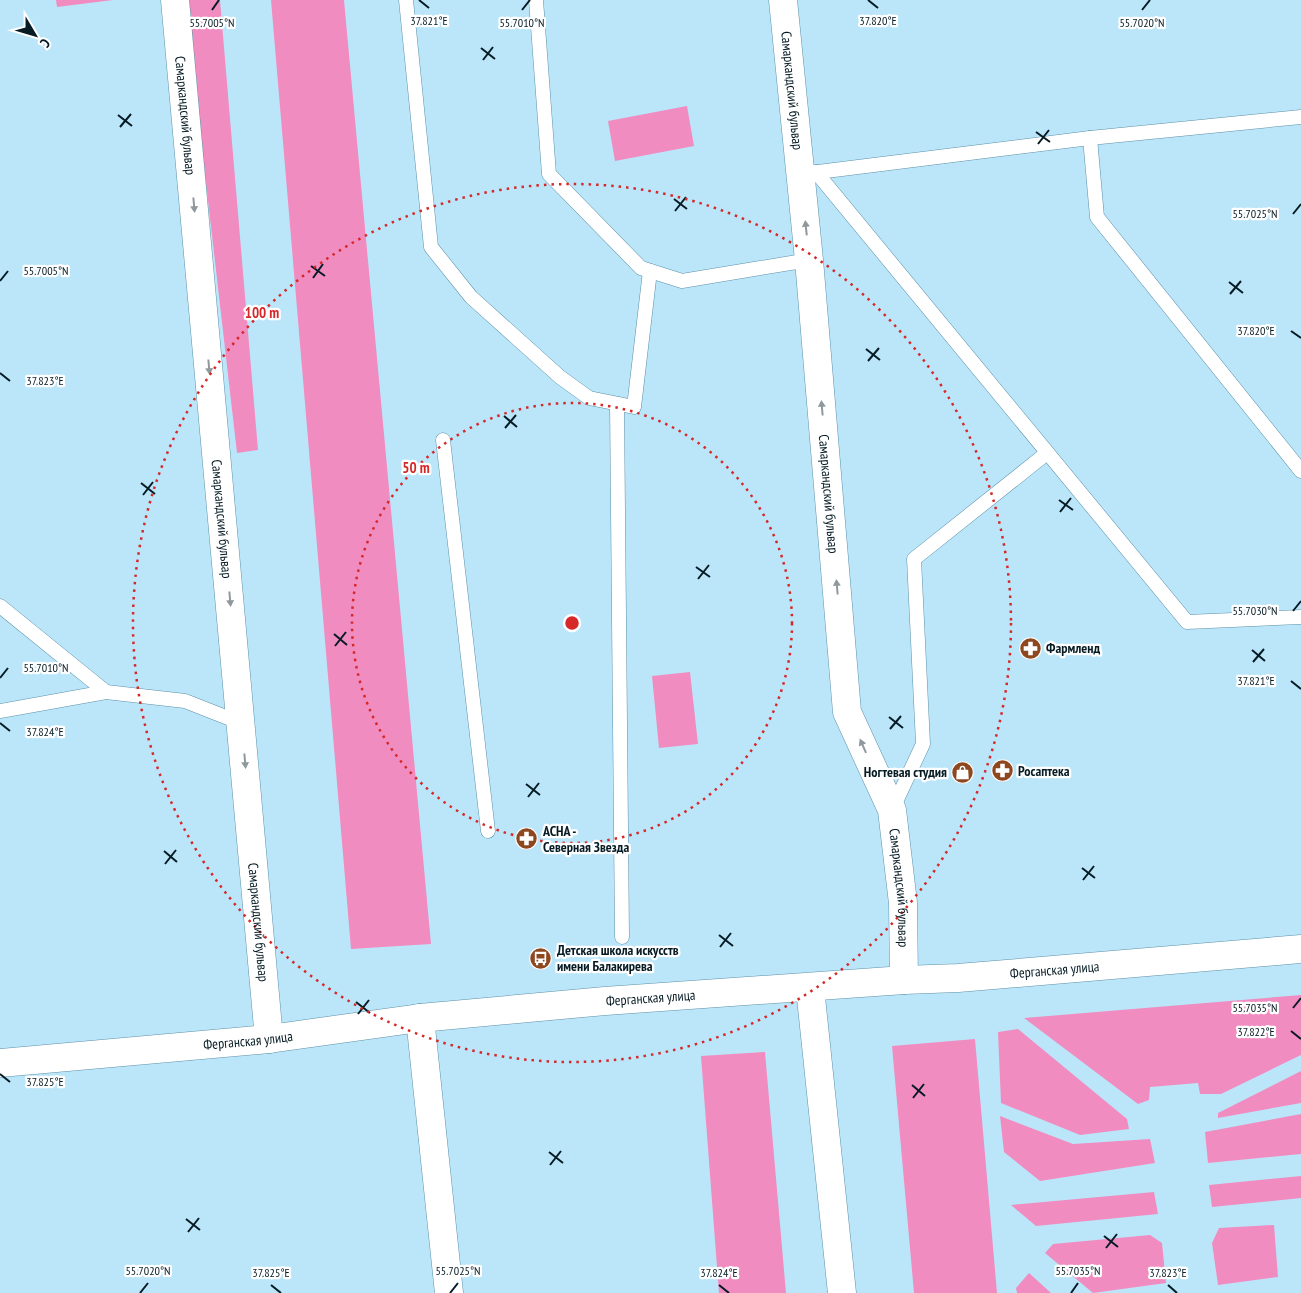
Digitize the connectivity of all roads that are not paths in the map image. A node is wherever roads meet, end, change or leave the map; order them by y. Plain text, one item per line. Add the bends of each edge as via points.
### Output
1 (175, 0) edge
2 (406, 0) edge
3 (536, 0) edge
4 (783, 0) edge
5 (1301, 118) edge
6 (1090, 138) junction
7 (808, 174) junction
8 (809, 260) junction
9 (650, 270) junction
10 (617, 404) junction
11 (443, 440) dead end
12 (1047, 453) junction
13 (1301, 471) edge
14 (0, 606) edge
15 (1301, 617) edge
16 (106, 692) junction
17 (0, 711) edge
18 (241, 723) junction
19 (892, 810) junction
20 (488, 831) dead end
21 (622, 937) dead end
22 (1301, 949) edge
23 (904, 980) junction
24 (810, 988) junction
25 (420, 1018) junction
26 (269, 1039) junction
27 (0, 1063) edge
28 (449, 1293) edge
29 (842, 1293) edge

1 -> 18 street, Самаркандский бульвар
2 - 10 lane via 431,247 471,297 560,377 589,398
3 - 9 lane via 549,174 641,268
4 - 7 street, Самаркандский бульвар
5 - 6 lane
6 - 7 lane
6 - 13 lane via 1096,217
8 -> 7 street, Самаркандский бульвар
7 - 12 lane
8 - 9 lane via 682,280
19 -> 8 street, Самаркандский бульвар via 847,712
9 - 10 lane via 634,407
10 - 21 lane
11 - 20 lane
12 - 15 lane via 1187,622
12 - 19 lane via 914,559 923,744
14 - 16 lane
16 - 17 lane
16 - 18 lane via 185,701
18 -> 26 street, Самаркандский бульвар
19 - 23 street, Самаркандский бульвар via 903,903
22 - 23 street, Ферганская улица
23 - 24 street, Ферганская улица
24 - 25 street, Ферганская улица via 605,1001
24 - 29 street
25 - 26 street, Ферганская улица
25 - 28 street
26 - 27 street, Ферганская улица

